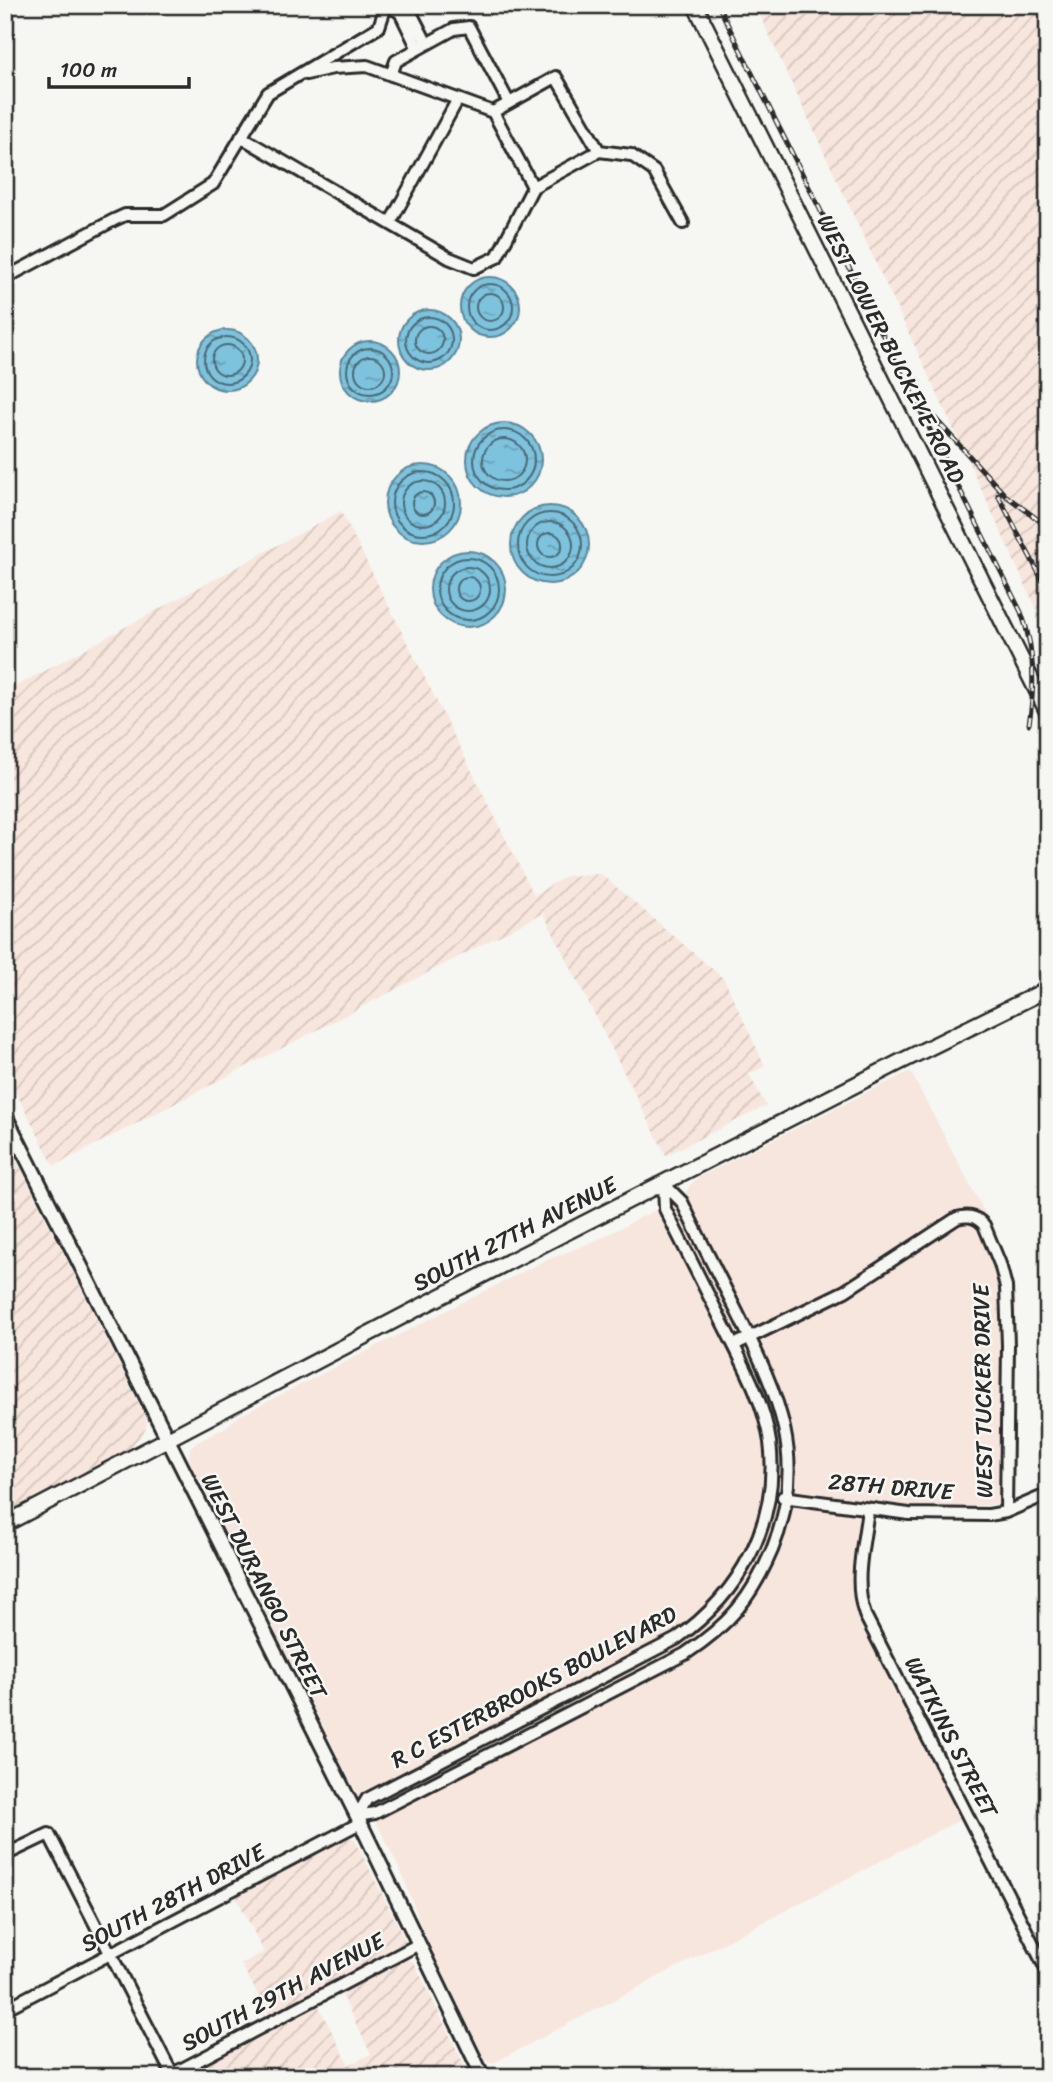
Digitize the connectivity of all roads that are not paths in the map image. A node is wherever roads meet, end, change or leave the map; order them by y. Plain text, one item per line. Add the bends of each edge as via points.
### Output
1 (407, 5) edge
2 (695, 5) edge
3 (386, 6) edge
4 (422, 46) junction
5 (297, 75) junction
6 (391, 75) junction
7 (458, 99) junction
8 (509, 103) junction
9 (493, 112) junction
10 (241, 137) junction
11 (599, 151) junction
12 (533, 187) junction
13 (390, 223) junction
14 (683, 223) dead end
15 (5, 278) edge
16 (1048, 713) edge
17 (1048, 989) edge
18 (5, 1115) edge
19 (664, 1184) junction
20 (750, 1338) junction
21 (734, 1345) junction
22 (167, 1440) junction
23 (769, 1494) junction
24 (1048, 1494) edge
25 (787, 1497) junction
26 (868, 1509) junction
27 (1006, 1512) junction
28 (5, 1524) edge
29 (359, 1819) junction
30 (5, 1855) edge
31 (419, 1944) junction
32 (112, 1954) junction
33 (1048, 1973) edge
34 (5, 2009) edge
35 (170, 2076) edge
36 (482, 2077) edge

1 - 4 street
2 - 16 main road, WEST LOWER BUCKEYE ROAD
3 - 4 street via 400,12
3 - 5 street via 379,27
4 - 6 street via 396,61
4 - 8 street via 454,29 469,27
5 - 6 street via 367,66
5 - 10 street via 268,93
6 - 7 street
7 - 9 street
7 - 13 street
8 - 9 street
8 - 11 street via 556,77
9 - 12 street
10 - 13 street
10 - 15 street via 213,184 164,215 125,215
11 - 12 street
11 - 14 street via 631,155 654,171
12 - 13 street via 497,257 474,268
17 - 19 main road, SOUTH 27TH AVENUE
18 - 22 street, WEST DURANGO STREET
19 - 20 street, R C ESTERBROOKS BOULEVARD via 682,1202
19 - 21 street, R C ESTERBROOKS BOULEVARD via 665,1209
19 - 22 main road, SOUTH 27TH AVENUE
20 - 21 street, WEST TUCKER DRIVE
20 - 25 street, R C ESTERBROOKS BOULEVARD via 785,1425
20 - 27 street, WEST TUCKER DRIVE via 845,1291 957,1218 979,1219 1006,1287
21 - 23 street, R C ESTERBROOKS BOULEVARD via 770,1442
22 - 28 main road, SOUTH 27TH AVENUE
22 - 29 street, WEST DURANGO STREET
23 - 25 street, 28TH DRIVE
23 - 29 street, R C ESTERBROOKS BOULEVARD via 761,1530 742,1571 702,1619 661,1647 366,1799
24 - 27 street, 28TH DRIVE
25 - 26 street, 28TH DRIVE
25 - 29 street, R C ESTERBROOKS BOULEVARD via 777,1536 748,1597 709,1638 655,1670
26 - 27 street, 28TH DRIVE via 936,1515
26 - 33 street, WATKINS STREET via 859,1579 865,1615
29 - 31 street, WEST DURANGO STREET
29 - 32 street, SOUTH 28TH DRIVE
30 - 32 street via 49,1834
31 - 35 street, SOUTH 29TH AVENUE
31 - 36 street, WEST DURANGO STREET
32 - 34 street, SOUTH 28TH DRIVE
32 - 35 street

